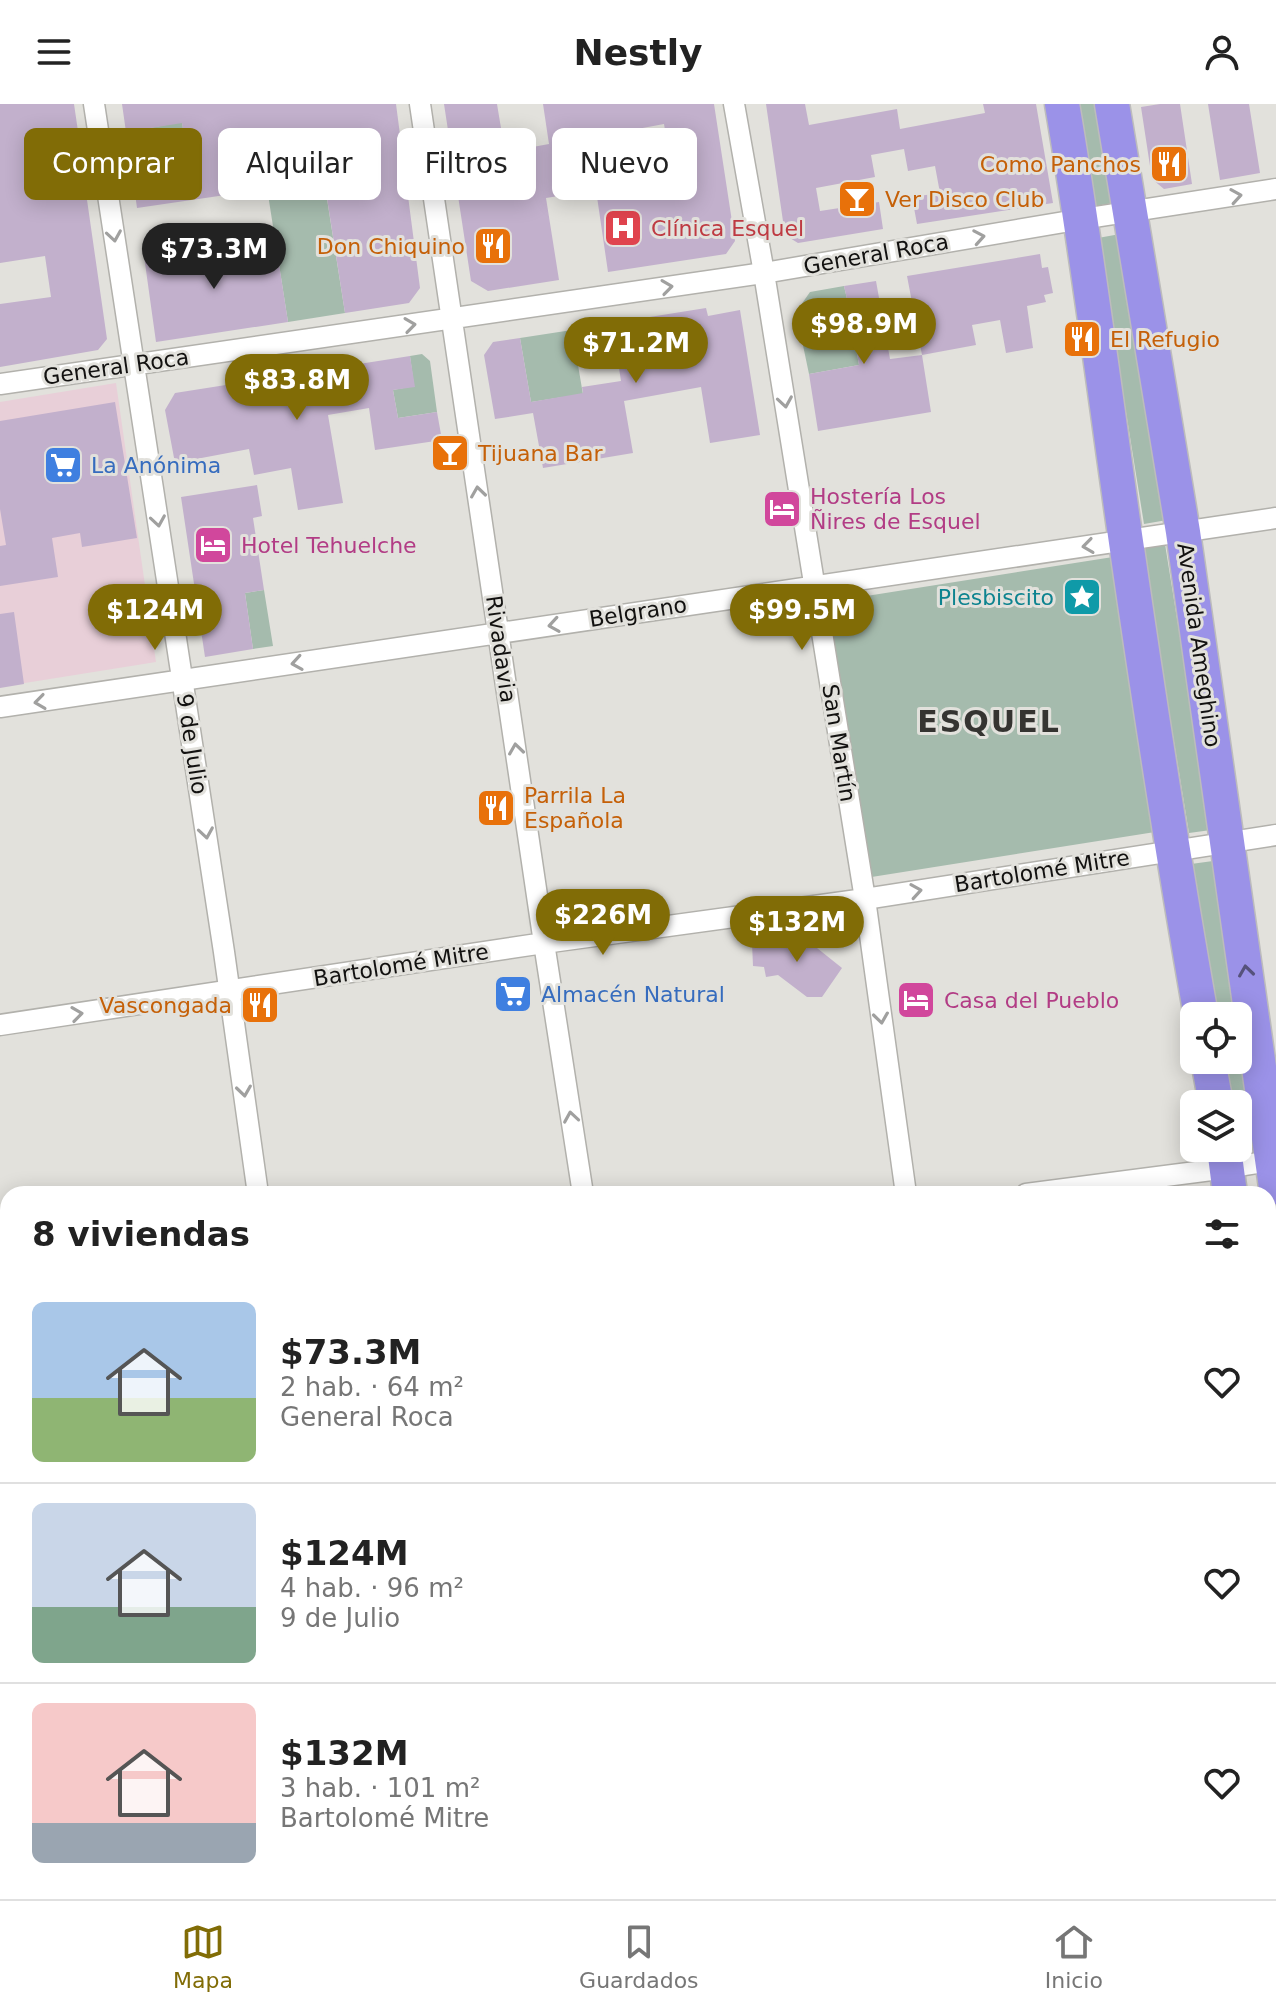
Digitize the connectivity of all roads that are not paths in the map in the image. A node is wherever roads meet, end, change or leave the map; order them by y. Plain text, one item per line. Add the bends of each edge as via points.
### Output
1 (94, 104) edge
2 (420, 104) edge
3 (734, 104) edge
4 (1062, 104) edge
5 (1112, 104) edge
6 (1276, 189) edge
7 (1129, 212) junction
8 (1082, 219) junction
9 (764, 273) junction
10 (453, 319) junction
11 (134, 364) junction
12 (0, 384) edge
13 (1276, 518) edge
14 (1183, 532) junction
15 (1126, 541) junction
16 (814, 585) junction
17 (498, 633) junction
18 (182, 681) junction
19 (0, 707) edge
20 (1276, 835) edge
21 (1228, 842) junction
22 (1172, 851) junction
23 (865, 899) junction
24 (544, 943) junction
25 (230, 991) junction
26 (1199, 1002) edge
27 (0, 1025) edge
28 (1275, 1169) edge
29 (1227, 1170) edge
30 (257, 1186) edge
31 (582, 1186) edge
32 (905, 1186) edge
33 (1093, 1186) edge

1 -> 11 street, 9 de Julio
2 - 10 street, Rivadavia
3 - 9 street, San Martín
4 - 8 highway
5 - 7 highway, Avenida Ameghino
7 -> 6 street, General Roca
7 - 8 street, General Roca
7 - 14 highway, Avenida Ameghino
9 -> 8 street, General Roca
8 - 15 highway
10 -> 9 street, General Roca
9 -> 16 street, San Martín
11 -> 10 street, General Roca
17 -> 10 street, Rivadavia
11 - 12 street, General Roca
11 -> 18 street, 9 de Julio
13 - 14 street, Belgrano
14 - 15 street, Belgrano
14 - 21 highway, Avenida Ameghino
15 -> 16 street, Belgrano
15 - 22 highway
16 -> 17 street, Belgrano
16 - 23 street, San Martín
17 -> 18 street, Belgrano
24 -> 17 street, Rivadavia
18 -> 19 street, Belgrano
18 -> 25 street, 9 de Julio
20 - 21 street, Bartolomé Mitre
21 - 22 street, Bartolomé Mitre
28 -> 21 highway, Avenida Ameghino
23 -> 22 street, Bartolomé Mitre
22 - 26 highway
23 - 24 street, Bartolomé Mitre
23 -> 32 street, San Martín
24 - 25 street, Bartolomé Mitre
31 -> 24 street, Rivadavia
27 -> 25 street, Bartolomé Mitre
25 -> 30 street, 9 de Julio
28 - 29 street
29 - 33 street

